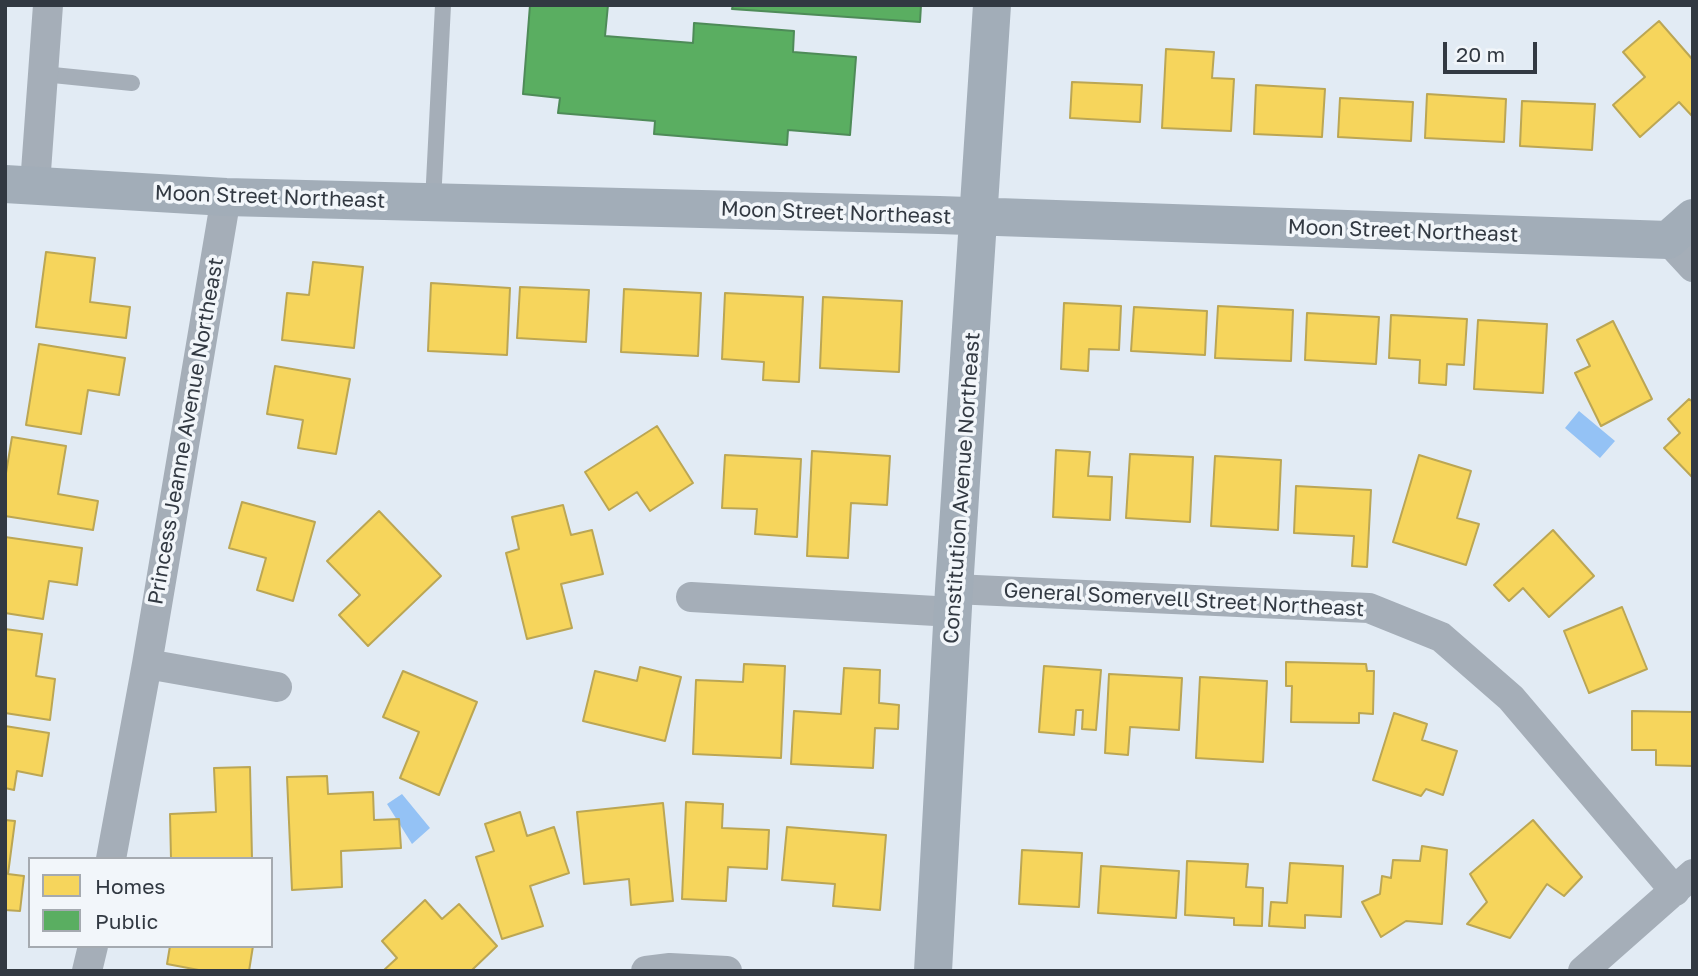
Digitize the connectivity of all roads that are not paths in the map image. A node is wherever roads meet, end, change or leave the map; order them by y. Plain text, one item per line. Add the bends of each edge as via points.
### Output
1 (48, 5) edge
2 (443, 5) edge
3 (992, 5) edge
4 (43, 74) junction
5 (132, 83) dead end
6 (20, 185) edge
7 (226, 197) junction
8 (433, 202) junction
9 (979, 217) junction
10 (1684, 242) edge
11 (691, 597) dead end
12 (954, 601) junction
13 (147, 664) junction
14 (277, 687) dead end
15 (111, 857) edge
16 (1684, 882) edge
17 (93, 948) edge
18 (87, 971) edge
19 (646, 971) edge
20 (727, 971) edge
21 (933, 971) edge
22 (1583, 971) edge

1 - 4 street
2 - 8 lane
3 - 9 street, Constitution Avenue Northeast
4 - 5 lane
4 - 6 street
6 - 7 street, Moon Street Northeast
7 - 8 street, Moon Street Northeast
7 - 13 street, Princess Jeanne Avenue Northeast
8 - 9 street, Moon Street Northeast
9 - 10 street, Moon Street Northeast
9 - 12 street, Constitution Avenue Northeast
11 - 12 street, General Somervell Street Northeast
12 - 16 street, General Somervell Street Northeast via 1369,608 1441,637 1511,698
12 - 21 street, Constitution Avenue Northeast
13 - 14 street
13 - 15 street, Princess Jeanne Avenue Northeast
16 - 22 street
17 - 18 street
19 - 20 street

